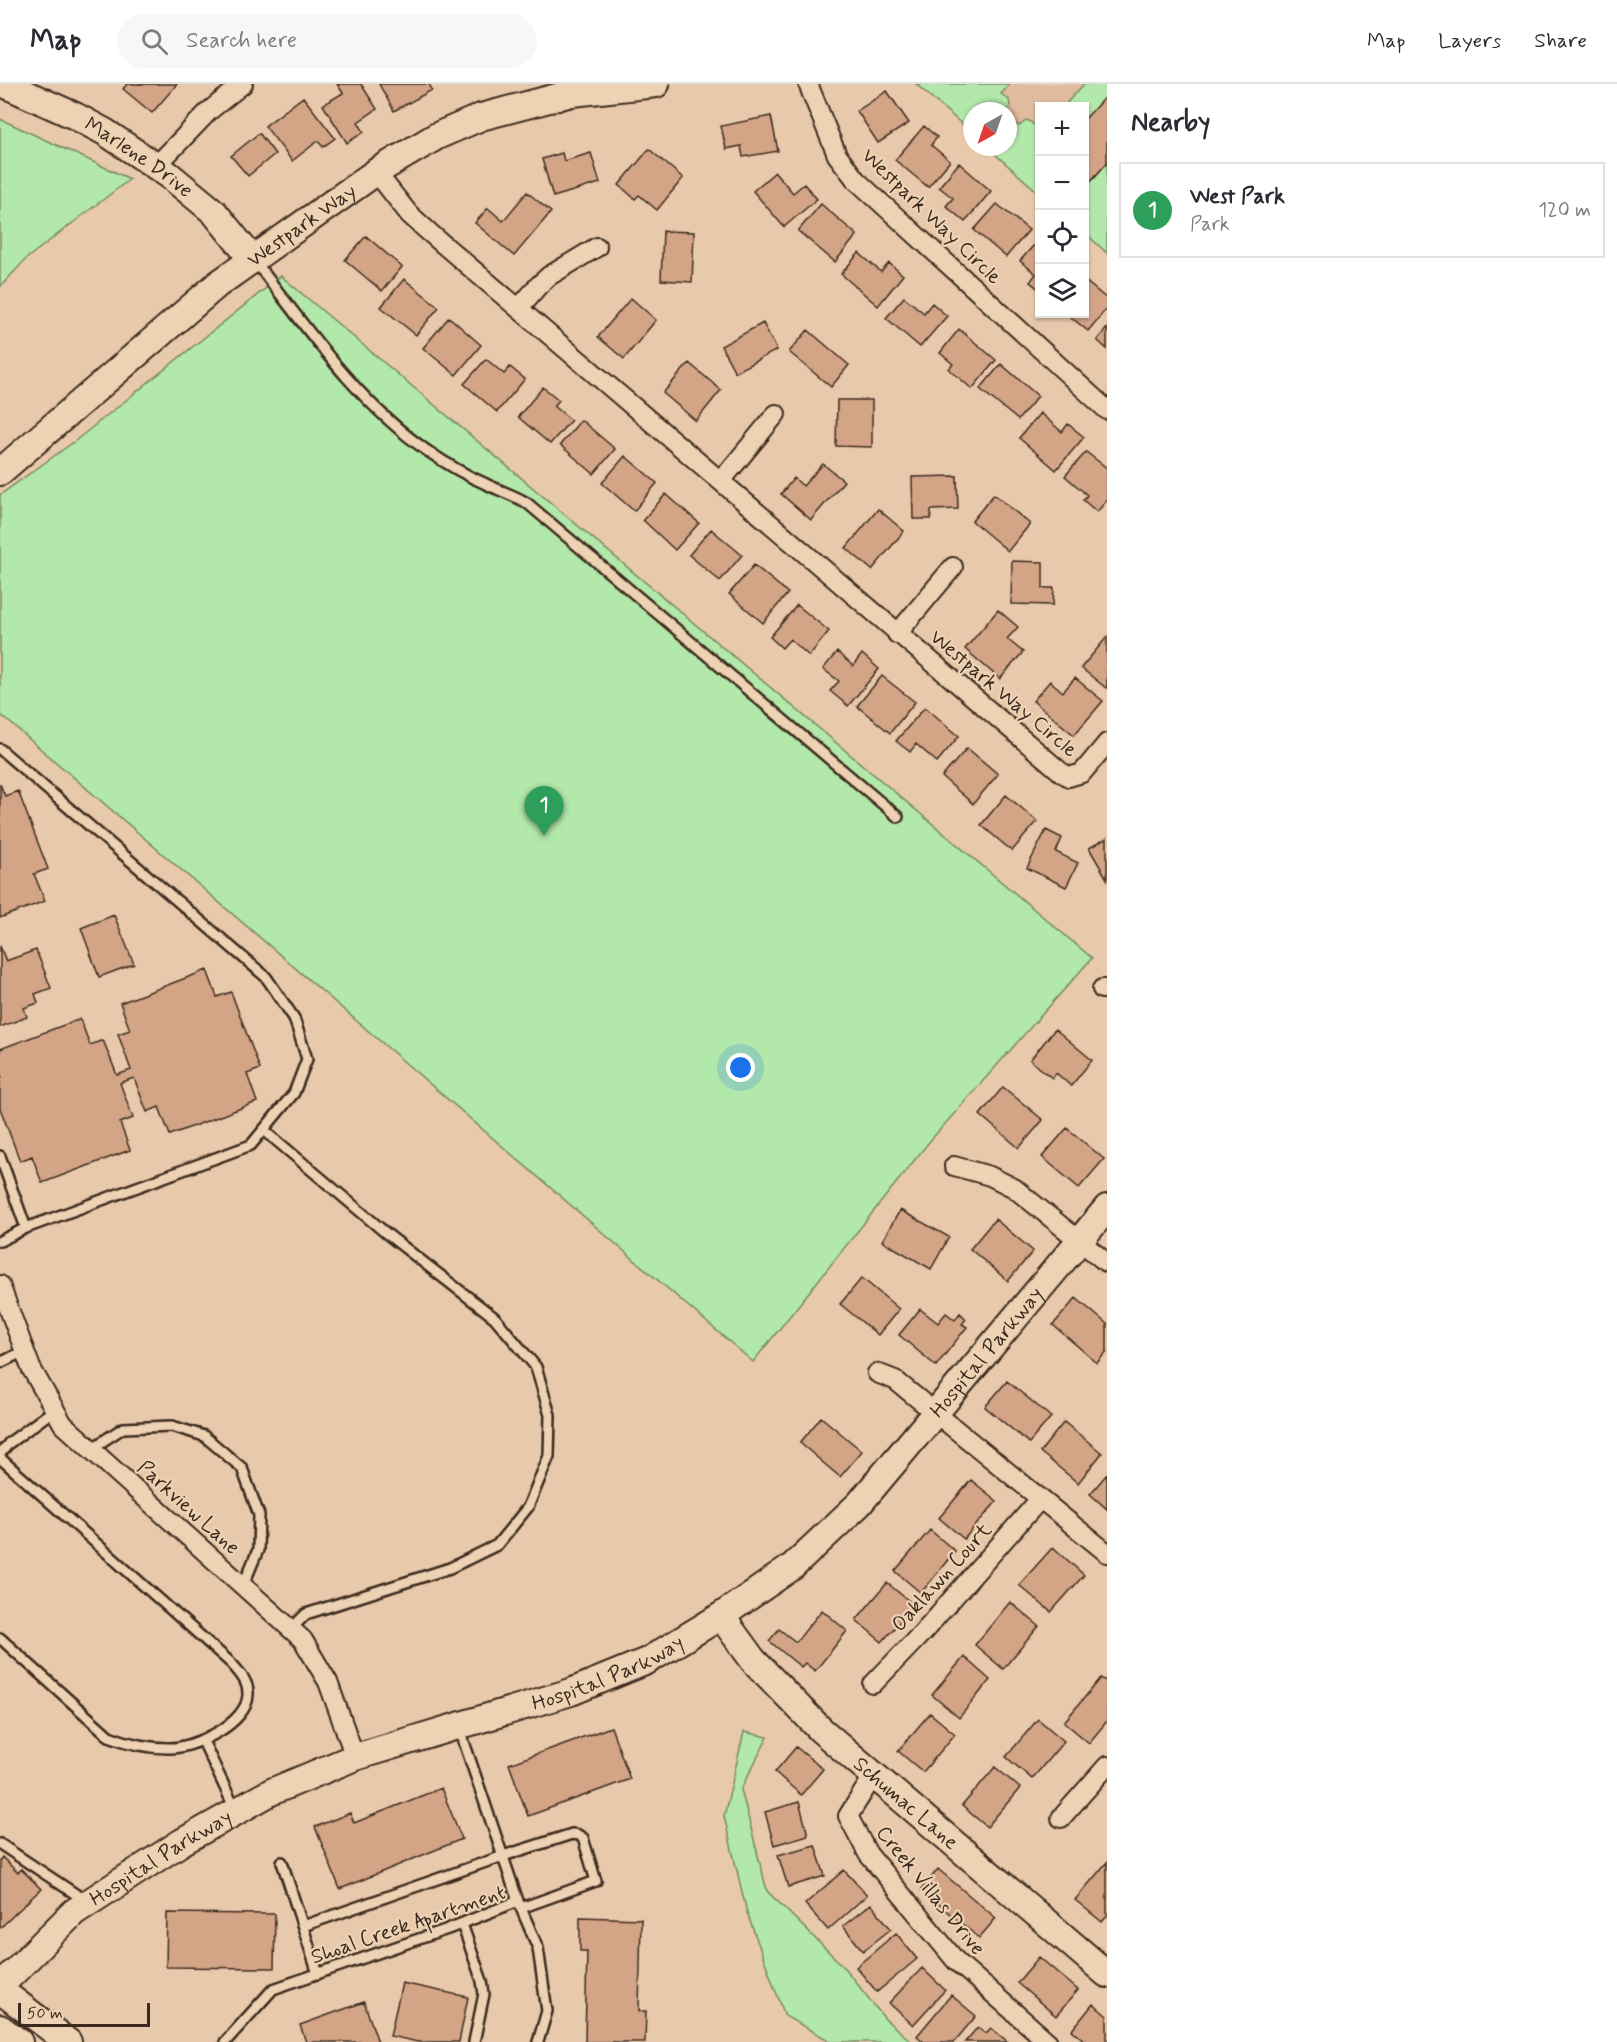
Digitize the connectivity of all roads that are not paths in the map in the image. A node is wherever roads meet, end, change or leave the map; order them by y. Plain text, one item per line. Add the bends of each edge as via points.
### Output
1 (4, 84) edge
2 (243, 84) edge
3 (656, 84) edge
4 (808, 84) edge
5 (156, 166) junction
6 (376, 172) junction
7 (597, 247) dead end
8 (252, 259) junction
9 (519, 308) junction
10 (1107, 410) edge
11 (776, 414) dead end
12 (0, 472) edge
13 (721, 481) junction
14 (953, 567) dead end
15 (897, 634) junction
16 (1107, 743) edge
17 (0, 749) edge
18 (898, 817) dead end
19 (264, 1130) junction
20 (0, 1156) edge
21 (954, 1166) dead end
22 (1107, 1208) edge
23 (26, 1228) junction
24 (0, 1240) edge
25 (1080, 1240) junction
26 (1107, 1263) edge
27 (0, 1285) edge
28 (24, 1351) junction
29 (0, 1363) edge
30 (877, 1373) dead end
31 (54, 1410) junction
32 (936, 1412) junction
33 (91, 1449) junction
34 (0, 1454) edge
35 (0, 1458) edge
36 (1041, 1498) junction
37 (1107, 1553) edge
38 (243, 1586) junction
39 (721, 1616) junction
40 (291, 1629) junction
41 (0, 1638) edge
42 (873, 1684) dead end
43 (458, 1725) junction
44 (203, 1741) junction
45 (355, 1757) junction
46 (1107, 1766) edge
47 (874, 1775) junction
48 (236, 1811) junction
49 (1061, 1818) dead end
50 (0, 1844) edge
51 (503, 1856) junction
52 (282, 1862) dead end
53 (88, 1902) junction
54 (520, 1905) junction
55 (462, 1923) junction
56 (303, 1926) junction
57 (318, 1974) junction
58 (1107, 1974) edge
59 (0, 1988) edge
60 (0, 2028) edge
61 (19, 2042) edge
62 (68, 2042) edge
63 (225, 2042) edge
64 (474, 2042) edge
65 (538, 2042) edge
66 (1048, 2042) edge

1 - 5 street, Marlene Drive via 105,132
2 - 5 street via 209,111
3 - 6 street, Westpark Way via 572,93 481,117 437,136
4 - 10 street, Westpark Way Circle via 837,155 856,180
5 - 8 street, Marlene Drive via 214,212
6 - 8 street, Westpark Way
6 - 9 street, Westpark Way Circle via 409,214
7 - 9 street via 549,276
8 - 12 street, Westpark Way
8 - 18 lane via 356,388 391,423 460,472 527,503
9 - 13 street, Westpark Way Circle
11 - 13 street
13 - 15 street, Westpark Way Circle
14 - 15 street, Westpark Way Circle
15 - 16 street, Westpark Way Circle via 1070,777 1082,773
17 - 19 lane via 266,977 294,1018 307,1059 294,1093
19 - 23 lane via 251,1145 227,1155
19 - 40 lane via 387,1234 495,1318 536,1367 550,1415 549,1456 528,1507 497,1545 450,1568 306,1614
20 - 23 lane
21 - 25 street via 990,1176 1014,1188
22 - 25 street, Hospital Parkway
23 - 24 lane
25 - 26 street
25 - 32 street, Hospital Parkway
27 - 28 street, Parkview Lane
28 - 29 lane
28 - 31 street, Parkview Lane
30 - 32 street via 895,1380
31 - 33 street, Parkview Lane via 63,1424
31 - 34 lane
32 - 36 street
32 - 39 street, Hospital Parkway via 859,1504 792,1567
33 - 38 street, Parkview Lane
33 - 38 lane via 123,1428 172,1426 204,1436 242,1468 259,1515 258,1550
35 - 44 lane via 244,1677 248,1696 241,1712
36 - 37 street
36 - 42 street, Oaklawn Court
38 - 40 street, Parkview Lane
39 - 43 street, Hospital Parkway via 647,1661 571,1692
39 - 47 street, Schumac Lane via 786,1696
40 - 45 street, Parkview Lane via 303,1640 328,1682
41 - 44 lane via 109,1736 123,1742 169,1748
43 - 45 street, Hospital Parkway
43 - 51 lane
44 - 48 lane
45 - 48 street, Hospital Parkway
46 - 49 street
47 - 58 street, Schumac Lane
47 - 66 street, Creek Villas Drive via 848,1816 868,1854 956,1961
48 - 53 street, Hospital Parkway
50 - 53 lane
51 - 54 lane
51 - 54 lane via 572,1834 583,1838 596,1881
51 - 56 lane
52 - 56 lane
53 - 59 street, Hospital Parkway via 66,1919
54 - 55 lane, Shoal Creek Apartment
54 - 65 lane, Shoal Creek Apartment via 538,1948 547,2011
55 - 57 lane, Shoal Creek Apartment
55 - 64 lane via 484,1994
56 - 57 lane
57 - 63 lane, Shoal Creek Apartment via 273,1989
59 - 62 street
60 - 61 street

